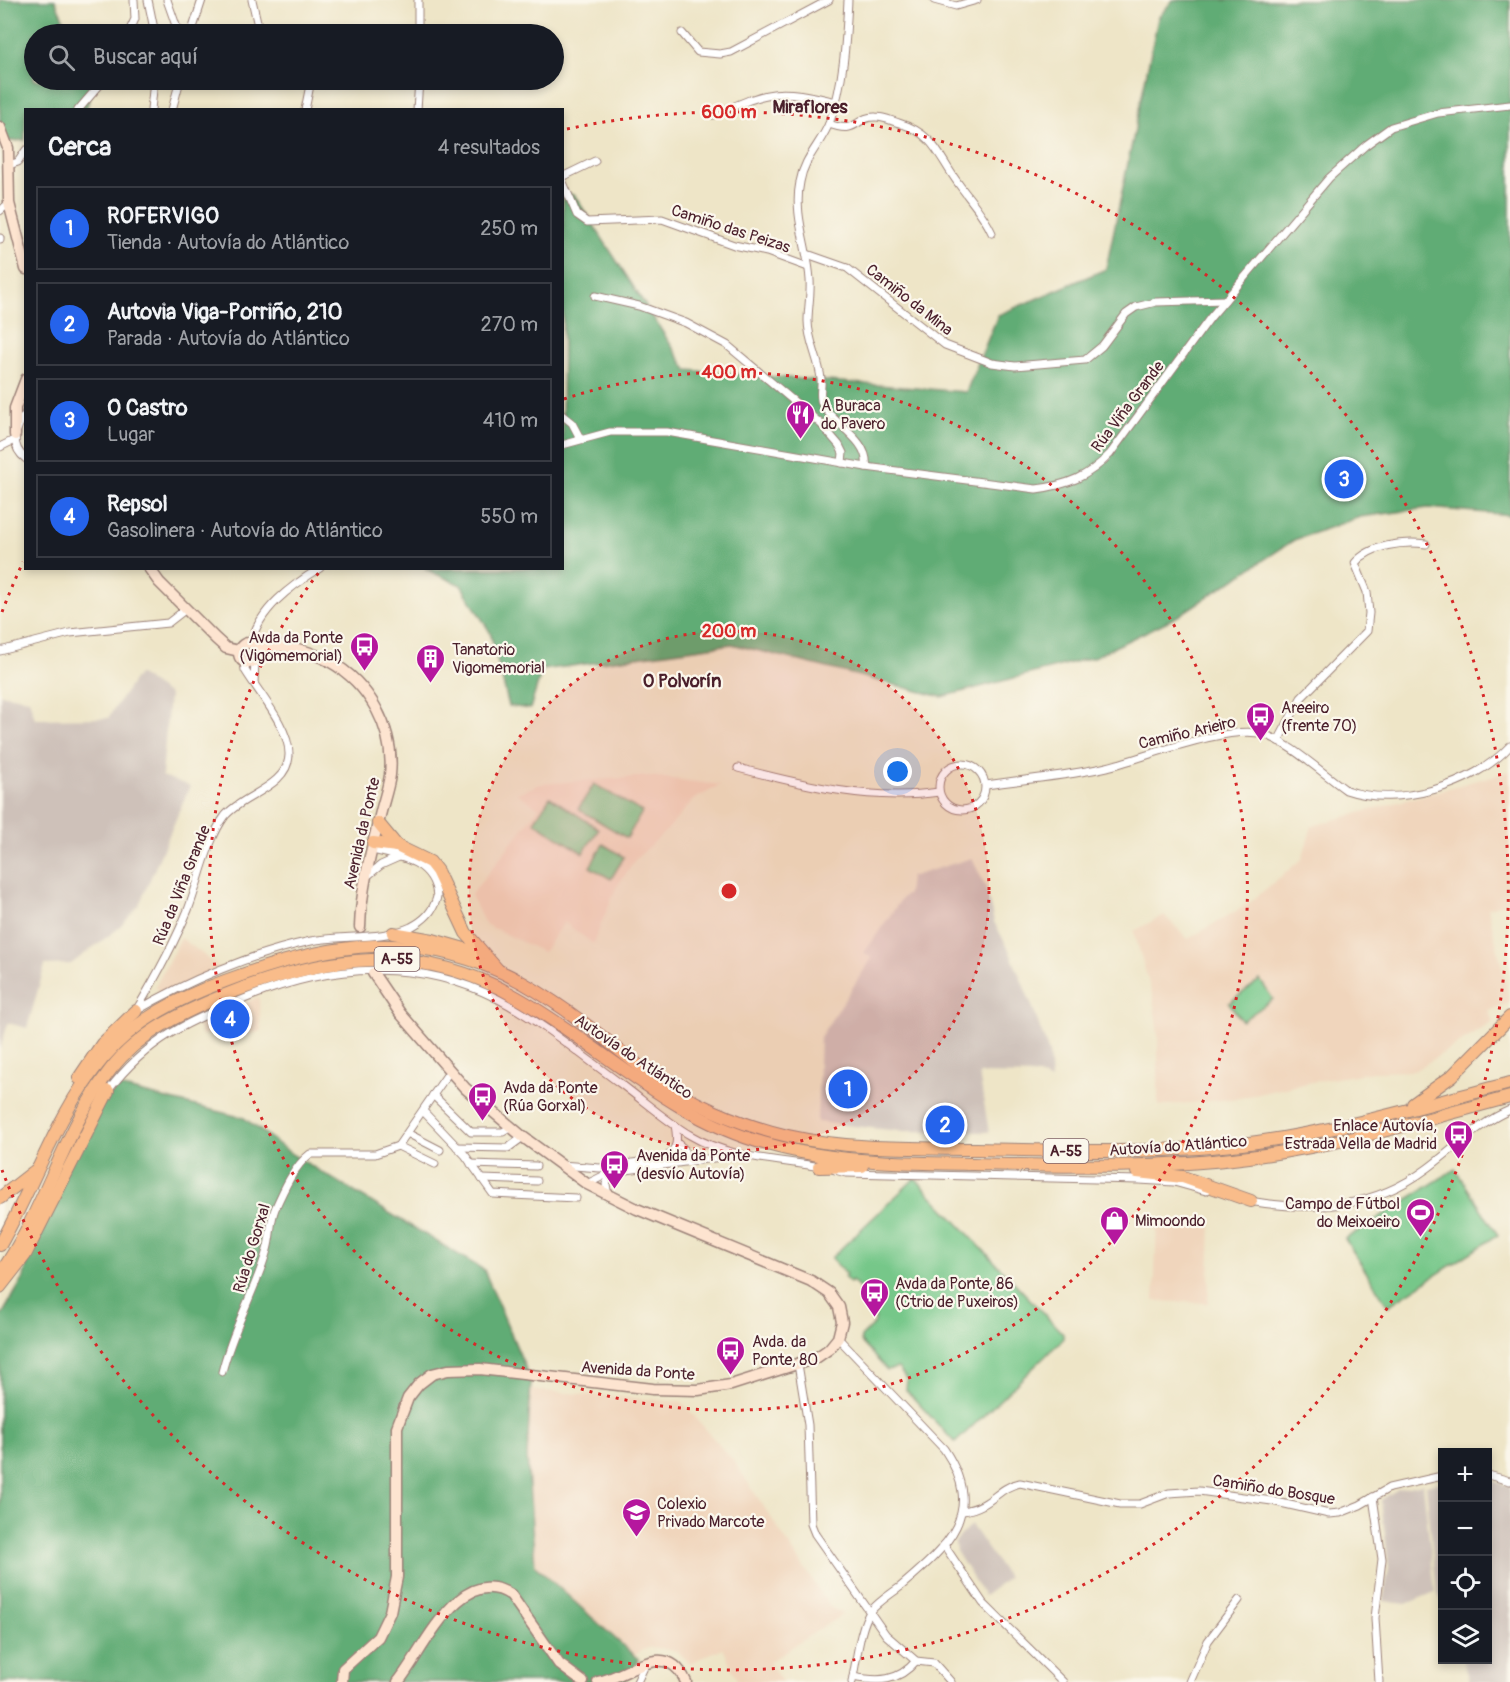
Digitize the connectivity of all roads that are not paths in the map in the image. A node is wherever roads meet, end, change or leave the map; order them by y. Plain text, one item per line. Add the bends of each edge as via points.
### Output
1 (134, 0) edge
2 (148, 0) edge
3 (167, 0) edge
4 (202, 0) edge
5 (252, 0) edge
6 (418, 0) edge
7 (829, 0) edge
8 (848, 0) edge
9 (934, 0) edge
10 (977, 0) edge
11 (133, 24) edge
12 (152, 24) edge
13 (175, 24) edge
14 (194, 24) edge
15 (258, 24) edge
16 (418, 24) edge
17 (682, 33) dead end
18 (95, 90) edge
19 (153, 90) edge
20 (177, 90) edge
21 (309, 90) edge
22 (418, 90) edge
23 (836, 102) junction
24 (1510, 105) edge
25 (80, 108) edge
26 (151, 108) edge
27 (173, 108) edge
28 (305, 108) edge
29 (417, 108) edge
30 (713, 115) dead end
31 (829, 124) junction
32 (0, 127) edge
33 (24, 153) edge
34 (595, 161) dead end
35 (9, 165) junction
36 (564, 178) edge
37 (564, 184) edge
38 (9, 202) junction
39 (0, 211) edge
40 (992, 232) dead end
41 (807, 254) junction
42 (24, 261) edge
43 (808, 267) junction
44 (595, 296) dead end
45 (1225, 300) junction
46 (24, 384) edge
47 (24, 417) edge
48 (564, 417) edge
49 (15, 437) junction
50 (580, 438) junction
51 (564, 444) edge
52 (0, 447) edge
53 (24, 457) edge
54 (842, 463) junction
55 (866, 467) junction
56 (1426, 544) dead end
57 (151, 570) edge
58 (317, 570) edge
59 (186, 609) junction
60 (0, 651) edge
61 (249, 653) junction
62 (254, 682) junction
63 (1278, 741) junction
64 (1510, 746) edge
65 (738, 768) dead end
66 (986, 785) junction
67 (939, 792) junction
68 (378, 823) junction
69 (373, 847) junction
70 (398, 852) junction
71 (365, 878) junction
72 (360, 927) dead end
73 (393, 933) junction
74 (483, 955) junction
75 (498, 970) junction
76 (373, 973) dead end
77 (148, 990) junction
78 (157, 999) junction
79 (136, 1011) junction
80 (1510, 1017) edge
81 (449, 1072) junction
82 (1510, 1083) edge
83 (108, 1091) joint
84 (433, 1095) junction
85 (1510, 1097) edge
86 (70, 1105) junction
87 (1510, 1110) edge
88 (423, 1111) junction
89 (1378, 1118) junction
90 (675, 1125) junction
91 (511, 1126) junction
92 (409, 1134) junction
93 (523, 1137) junction
94 (677, 1143) junction
95 (398, 1146) junction
96 (458, 1147) junction
97 (440, 1150) dead end
98 (741, 1154) junction
99 (685, 1160) junction
100 (895, 1163) junction
101 (435, 1164) dead end
102 (471, 1164) junction
103 (559, 1164) junction
104 (536, 1166) dead end
105 (819, 1167) junction
106 (1110, 1167) junction
107 (40, 1168) junction
108 (600, 1168) junction
109 (612, 1172) junction
110 (482, 1179) junction
111 (537, 1181) dead end
112 (587, 1184) junction
113 (608, 1196) junction
114 (0, 1198) edge
115 (576, 1198) dead end
116 (1251, 1201) junction
117 (0, 1245) edge
118 (0, 1274) edge
119 (0, 1287) edge
120 (838, 1338) junction
121 (798, 1364) junction
122 (222, 1372) dead end
123 (1492, 1476) edge
124 (1438, 1477) edge
125 (1510, 1481) edge
126 (1373, 1497) junction
127 (963, 1511) junction
128 (944, 1545) junction
129 (1239, 1600) dead end
130 (870, 1611) junction
131 (916, 1661) junction
132 (646, 1662) junction
133 (853, 1679) edge
134 (342, 1682) edge
135 (398, 1682) edge
136 (583, 1682) edge
137 (597, 1682) edge
138 (637, 1682) edge
139 (686, 1682) edge
140 (951, 1682) edge
141 (1063, 1682) edge
142 (1190, 1682) edge
143 (1378, 1682) edge

1 - 11 street
2 - 12 street
3 - 13 street
4 - 14 street
5 - 15 street
6 - 16 street
7 - 17 street via 731,52 698,52
8 - 23 street via 844,60
9 - 10 street via 957,6
18 - 25 street
19 - 26 street
20 - 27 street
21 - 28 street
22 - 29 street
23 - 30 street via 779,92 761,94
23 - 31 street
24 - 45 street, Rúa Viña Grande via 1438,113 1391,127 1329,178
31 - 40 street via 852,128 870,117 879,117 909,126 925,136
31 - 41 street via 806,160 800,181 797,209
32 - 35 street
33 - 35 street via 18,162
34 - 36 street
35 - 38 street
37 - 43 street, Camiño das Peizas via 578,215 587,222 662,219
38 - 39 street
38 - 42 street
41 - 43 street
41 - 45 street, Camiño da Mina via 847,268 945,345 992,363 1015,366 1085,360 1136,307 1156,302
43 - 55 street via 808,322 820,370 821,399 866,456
44 - 54 street via 639,306 692,325 727,345 821,424 839,445
45 - 55 street, Rúa Viña Grande via 1110,454 1077,481 1036,489
46 - 49 street via 15,408
47 - 49 street
48 - 50 street
49 - 52 street
49 - 53 street via 16,449
50 - 51 street, Rúa Viña Grande
50 - 54 street, Rúa Viña Grande via 610,432 667,432
54 - 55 street, Rúa Viña Grande
56 - 63 street via 1405,541 1362,555 1354,563 1366,592 1367,631 1300,698
57 - 59 street
58 - 61 street via 267,611 255,628
59 - 60 street via 168,622 70,633
59 - 61 street via 226,648
61 - 62 street
61 - 62 street, Rúa da Viña Grande via 245,670
61 - 68 street, Avenida da Ponte via 271,646 287,647 322,658 354,679 371,700 387,735 391,760
62 - 77 street, Rúa da Viña Grande via 286,741 288,762 278,777 224,818 187,912
63 - 64 street, Camiño Arieiro via 1346,790 1394,795 1459,780 1478,771
63 - 66 street, Camiño Arieiro via 1243,732 1152,751 1107,767
65 - 67 street via 815,788 909,796
66 - 67 street via 982,800 962,811 947,805
66 - 67 street via 973,766 959,764 945,771
68 - 69 street, Avenida da Ponte
68 - 70 highway
69 - 70 highway
69 - 71 street, Avenida da Ponte
70 - 71 street
70 - 73 street via 424,867 434,882 437,897 423,920
70 - 74 highway via 430,862 458,919
71 - 72 street, Avenida da Ponte
73 - 74 highway
73 - 78 street via 310,941 269,953
74 - 75 highway
75 - 86 highway, Autovía do Atlántico / A-55 via 416,948 375,945 339,947 290,958 207,988 153,1014 131,1029 105,1056
75 - 89 highway, Autovía do Atlántico / A-55 via 548,999 650,1074 709,1108 757,1127 817,1142 1159,1151 1244,1144
76 - 81 street
77 - 78 street
77 - 79 street, Rúa da Viña Grande
78 - 79 street
79 - 86 highway via 87,1064 74,1086
80 - 89 highway via 1452,1076 1418,1102
81 - 84 street
81 - 91 street
82 - 89 highway, Autovía do Atlántico / A-55
83 - 90 street via 137,1056 194,1019 295,981 347,970 381,969 447,979 498,999
83 - 119 highway via 25,1255
84 - 88 street
84 - 91 street via 471,1132 503,1132
85 - 106 highway, Autovía do Atlántico / A-55 via 1320,1146 1247,1157
86 - 107 highway, Autovía do Atlántico / A-55
87 - 116 street via 1484,1124 1414,1177 1383,1193 1335,1205 1300,1208
88 - 92 street
88 - 96 street
90 - 94 street
90 - 98 street via 692,1136
91 - 93 street
92 - 95 street
92 - 97 street
93 - 96 street via 508,1148
93 - 103 street
94 - 99 street via 682,1145
94 - 108 street via 674,1152 665,1158
95 - 101 street
95 - 122 street, Rúa do Gorxal via 375,1154 310,1154 301,1161 274,1211 268,1249 227,1350
96 - 102 street
98 - 99 street
98 - 105 street
99 - 109 street
100 - 105 highway
100 - 106 highway, Autovía do Atlántico / A-55
100 - 118 highway, Autovía do Atlántico / A-55 via 795,1151 719,1127 641,1084 517,997 469,975 417,961 344,960 292,970 203,1004 163,1024 127,1051 111,1068 81,1117 23,1236
102 - 104 street
102 - 110 street
103 - 108 street
103 - 112 street
105 - 116 street via 846,1173 1174,1182
106 - 116 highway via 1183,1177
107 - 114 highway
107 - 117 highway, Autovía do Atlántico / A-55
108 - 112 street
109 - 112 street
109 - 113 street via 606,1184
110 - 111 street
110 - 115 street via 493,1194
112 - 113 street
113 - 120 street via 810,1281 829,1293 839,1307 842,1322
120 - 121 street, Avenida da Ponte via 816,1359
120 - 127 street via 944,1449 954,1463
121 - 130 street via 808,1425 811,1524
121 - 134 street, Avenida da Ponte via 731,1385 698,1390 652,1389 480,1369 432,1374 408,1398 397,1427 397,1577 390,1612 378,1637 343,1670
123 - 125 street
124 - 126 street, Camiño do Bosque via 1405,1483
126 - 127 street, Camiño do Bosque via 1340,1513 1329,1514 1199,1491 1169,1493 1140,1504 1120,1504 1020,1483 1011,1485 980,1509
126 - 143 street via 1382,1559 1375,1618
127 - 128 street
128 - 130 street
128 - 141 street via 983,1603
129 - 142 street via 1208,1641
130 - 131 street via 886,1635
130 - 133 street
131 - 133 street via 905,1674 892,1678
131 - 140 street via 934,1663
132 - 137 street via 612,1680
132 - 138 street
132 - 139 street via 669,1662
135 - 136 street via 452,1605 471,1592 491,1587 511,1595 559,1664

